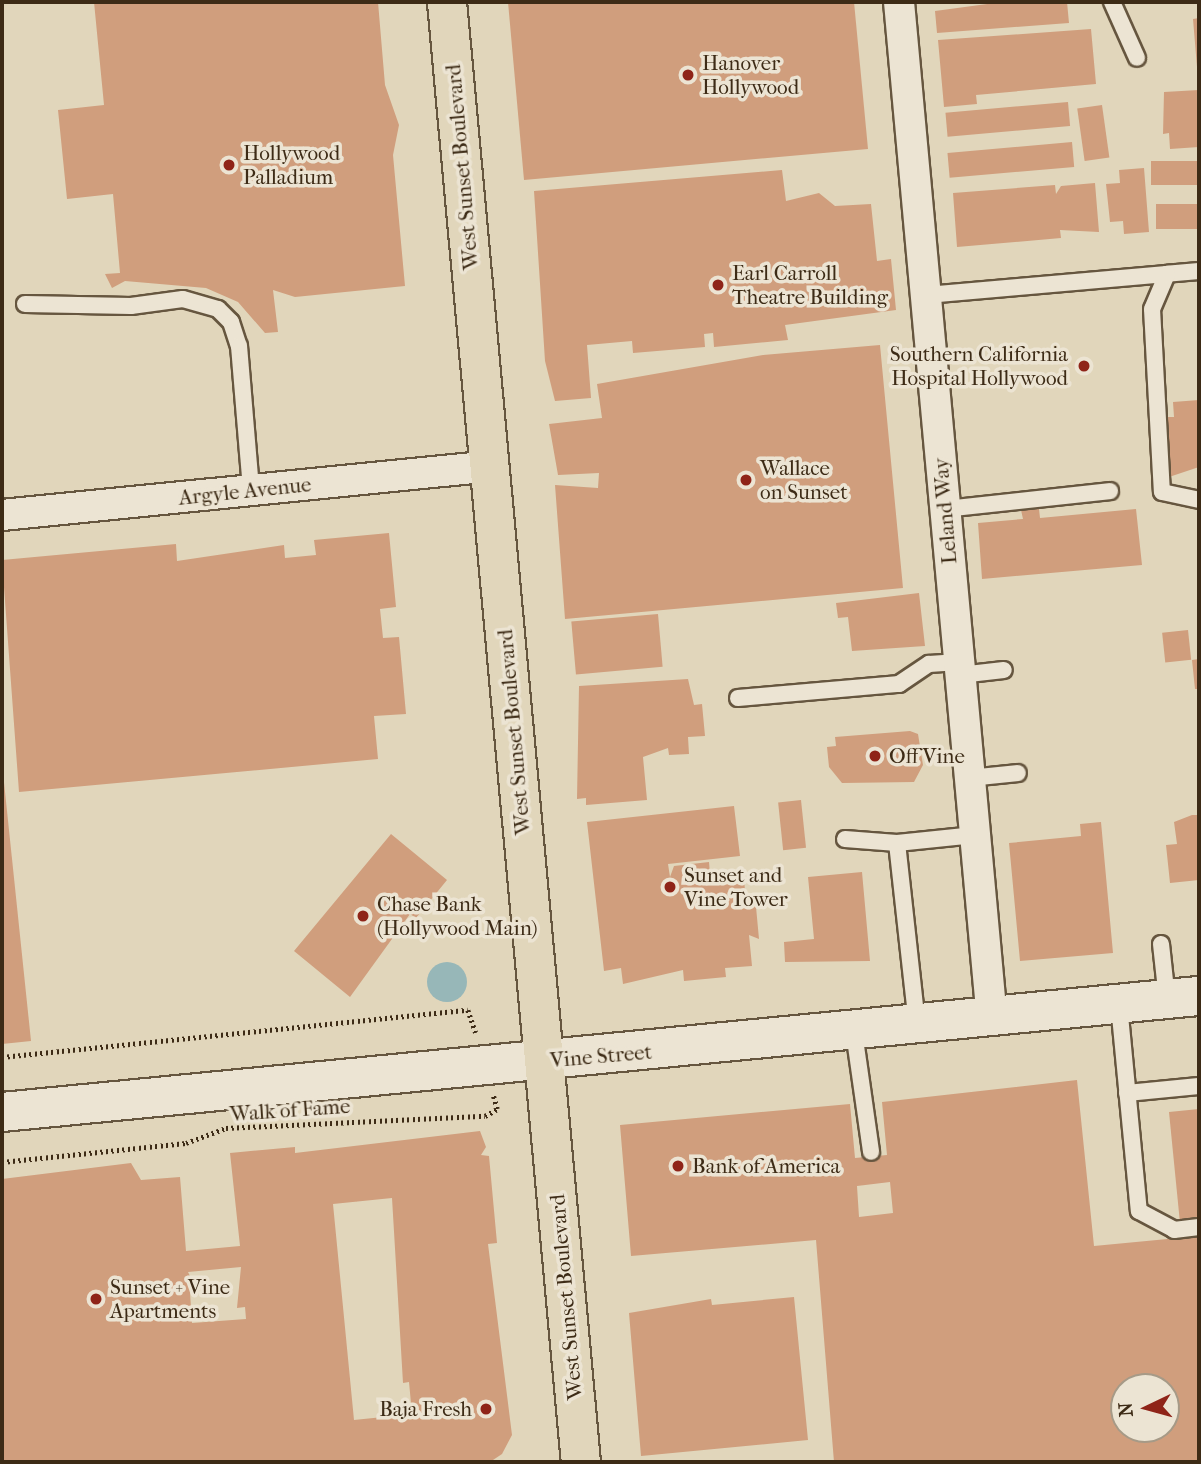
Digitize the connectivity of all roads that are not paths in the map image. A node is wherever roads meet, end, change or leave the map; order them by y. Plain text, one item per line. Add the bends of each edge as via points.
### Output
1 (447, 2) edge
2 (899, 2) edge
3 (1112, 2) edge
4 (1137, 58) dead end
5 (1199, 271) edge
6 (1167, 274) junction
7 (926, 295) junction
8 (24, 304) dead end
9 (489, 466) junction
10 (251, 490) junction
11 (1110, 491) dead end
12 (1199, 500) edge
13 (945, 509) junction
14 (2, 515) edge
15 (960, 668) junction
16 (1004, 670) dead end
17 (738, 698) dead end
18 (1018, 773) dead end
19 (970, 778) junction
20 (975, 835) junction
21 (845, 839) dead end
22 (897, 843) junction
23 (1161, 944) dead end
24 (1183, 998) edge
25 (1119, 1005) junction
26 (992, 1020) junction
27 (917, 1026) junction
28 (854, 1032) junction
29 (545, 1062) junction
30 (1199, 1086) edge
31 (1128, 1093) junction
32 (2, 1112) edge
33 (871, 1152) dead end
34 (1199, 1227) edge
35 (581, 1462) edge

1 - 9 main road, West Sunset Boulevard
2 - 7 street, Leland Way
3 - 4 lane
5 - 6 lane
6 - 7 lane
6 - 12 lane via 1152,309 1162,492
7 - 13 street, Leland Way
8 - 10 lane via 131,306 183,299 218,309 231,322 239,345
9 - 10 street, Argyle Avenue
9 - 29 main road, West Sunset Boulevard
10 - 14 street, Argyle Avenue
11 - 13 lane
13 - 15 street, Leland Way
15 - 16 lane
15 - 17 lane via 929,664 899,684
15 - 19 street, Leland Way
18 - 19 lane
19 - 20 street, Leland Way
20 - 22 lane
20 - 26 street, Leland Way
21 - 22 lane
22 - 27 lane
23 - 24 lane
24 - 25 main road, Vine Street
25 - 26 main road, Vine Street
25 - 31 lane
26 - 27 main road, Vine Street
27 - 28 main road, Vine Street
28 - 29 main road, Vine Street
28 - 33 lane
29 - 32 main road, Vine Street
29 - 35 main road, West Sunset Boulevard
30 - 31 lane
31 - 34 lane via 1139,1212 1174,1230

